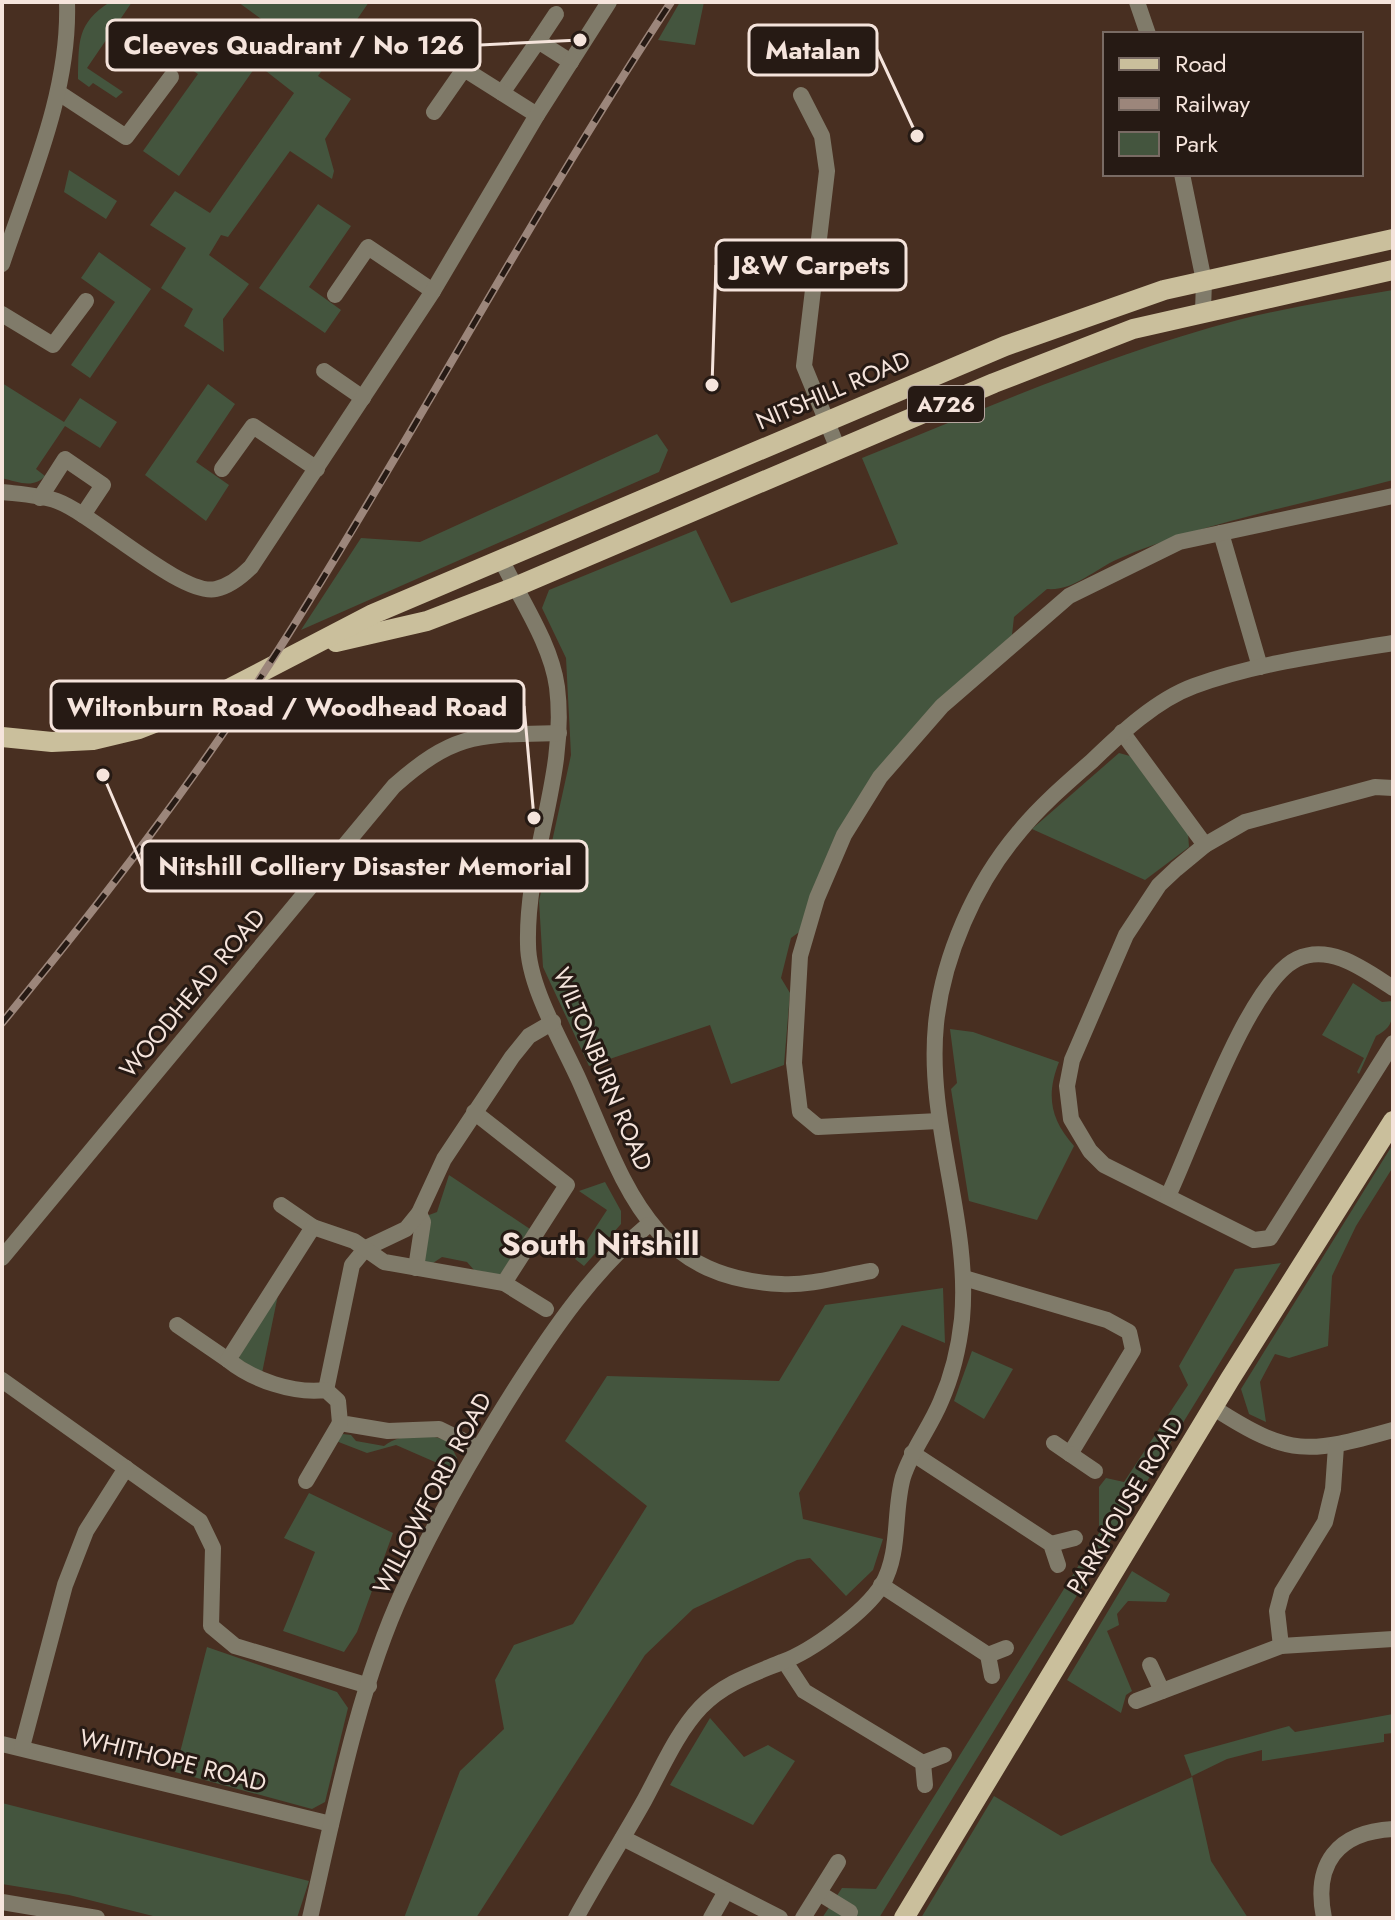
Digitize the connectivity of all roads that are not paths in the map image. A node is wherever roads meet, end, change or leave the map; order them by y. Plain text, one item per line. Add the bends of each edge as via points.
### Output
1 (67, 2) edge
2 (609, 2) edge
3 (1137, 2) edge
4 (556, 14) dead end
5 (1147, 32) edge
6 (538, 41) junction
7 (571, 62) junction
8 (171, 77) dead end
9 (59, 93) junction
10 (502, 93) junction
11 (801, 95) dead end
12 (434, 112) dead end
13 (537, 115) junction
14 (1182, 176) edge
15 (1393, 239) edge
16 (2, 264) edge
17 (1393, 270) edge
18 (814, 272) junction
19 (858, 276) dead end
20 (1204, 281) junction
21 (433, 291) junction
22 (335, 295) dead end
23 (86, 301) dead end
24 (1203, 311) junction
25 (2, 314) edge
26 (324, 371) dead end
27 (363, 398) junction
28 (826, 422) junction
29 (838, 449) junction
30 (222, 469) dead end
31 (317, 469) junction
32 (2, 492) edge
33 (1393, 496) edge
34 (40, 498) junction
35 (83, 515) junction
36 (1221, 533) junction
37 (501, 559) junction
38 (515, 587) junction
39 (1393, 643) edge
40 (313, 648) junction
41 (1260, 667) junction
42 (1122, 732) junction
43 (559, 733) junction
44 (2, 737) edge
45 (1393, 788) edge
46 (1205, 845) junction
47 (1393, 988) edge
48 (553, 1022) junction
49 (1393, 1043) edge
50 (474, 1112) junction
51 (939, 1121) junction
52 (1393, 1121) edge
53 (1168, 1196) junction
54 (281, 1205) dead end
55 (419, 1213) junction
56 (648, 1225) junction
57 (313, 1227) junction
58 (366, 1248) junction
59 (2, 1258) edge
60 (416, 1268) junction
61 (871, 1271) dead end
62 (964, 1278) junction
63 (504, 1283) junction
64 (546, 1309) dead end
65 (177, 1325) dead end
66 (228, 1360) junction
67 (2, 1380) edge
68 (326, 1390) junction
69 (1214, 1408) junction
70 (340, 1423) junction
71 (1393, 1430) edge
72 (1054, 1443) dead end
73 (1336, 1446) junction
74 (478, 1448) junction
75 (912, 1453) junction
76 (1070, 1454) junction
77 (126, 1468) junction
78 (1095, 1471) dead end
79 (306, 1481) dead end
80 (1075, 1538) dead end
81 (1051, 1544) junction
82 (1058, 1565) dead end
83 (881, 1585) junction
84 (1393, 1639) edge
85 (1281, 1646) junction
86 (1006, 1648) dead end
87 (988, 1655) junction
88 (785, 1662) junction
89 (1150, 1665) dead end
90 (992, 1676) dead end
91 (369, 1686) junction
92 (1162, 1691) junction
93 (1136, 1701) dead end
94 (2, 1744) edge
95 (22, 1747) junction
96 (944, 1755) dead end
97 (923, 1763) junction
98 (925, 1785) dead end
99 (331, 1824) junction
100 (1393, 1829) edge
101 (623, 1838) junction
102 (838, 1862) dead end
103 (725, 1893) junction
104 (819, 1893) junction
105 (2, 1902) edge
106 (850, 1912) dead end
107 (97, 1918) edge
108 (310, 1918) edge
109 (576, 1918) edge
110 (711, 1918) edge
111 (780, 1918) edge
112 (803, 1918) edge
113 (904, 1918) edge
114 (1324, 1918) edge

1 - 9 street
2 - 7 street
3 - 5 street
4 - 6 street
6 - 7 street
6 - 10 street
7 - 13 street
8 - 9 street via 126,137
9 - 16 street
10 - 12 street via 464,69
10 - 13 street
11 - 18 street via 822,136 827,171
13 - 21 street
14 - 20 street
15 - 20 main road, NITSHILL ROAD / A726
17 - 24 main road, NITSHILL ROAD / A726
18 - 19 street
18 - 28 street via 804,366
20 - 24 street
20 - 28 main road, NITSHILL ROAD / A726 via 1005,346
21 - 22 street via 368,247
21 - 27 street
23 - 25 street via 53,345
24 - 29 main road, NITSHILL ROAD / A726 via 1133,329
26 - 27 street
27 - 31 street
28 - 29 street
28 - 37 main road, NITSHILL ROAD / A726
29 - 38 main road, NITSHILL ROAD / A726
30 - 31 street via 253,426
31 - 35 street via 251,567 237,581 213,590 189,586
32 - 34 street
33 - 36 street
34 - 35 street via 56,500
34 - 35 street via 65,459 103,485
36 - 41 street
36 - 51 street via 1179,542 1049,611 942,706 880,777 844,835 800,956 794,1063 800,1112 818,1127
37 - 38 street, WILTONBURN ROAD
37 - 40 main road, NITSHILL ROAD / A726 via 373,614
38 - 40 main road, NITSHILL ROAD / A726 via 427,621
38 - 43 street, WILTONBURN ROAD via 557,684
39 - 41 street
40 - 44 main road, NITSHILL ROAD / A726 via 190,709 117,735 52,742
41 - 42 street via 1191,687
42 - 46 street
42 - 51 street via 1020,830 968,914 936,1024
43 - 48 street, WILTONBURN ROAD via 532,870 528,948
43 - 59 street, WOODHEAD ROAD via 468,738 428,756 394,786
45 - 46 street via 1375,787 1271,813
46 - 53 street via 1159,885 1126,935 1072,1060 1067,1086 1071,1119 1090,1151 1104,1165
47 - 53 street via 1347,959 1298,958 1283,968 1251,1013
48 - 50 street via 529,1036
48 - 56 street, WILTONBURN ROAD
49 - 53 street via 1270,1238 1254,1240
50 - 55 street
50 - 63 street via 567,1185
51 - 62 street
52 - 69 main road, PARKHOUSE ROAD
54 - 57 street
55 - 58 street via 406,1229
55 - 60 street via 423,1222
56 - 61 street, WILTONBURN ROAD via 675,1250 734,1278 783,1285
56 - 74 street, WILLOWFORD ROAD via 594,1276
57 - 58 street
57 - 66 street
58 - 60 street via 384,1262
58 - 68 street via 352,1265
60 - 63 street
62 - 75 street via 952,1369 940,1404
62 - 76 street via 1107,1320 1129,1332 1133,1350
63 - 64 street
65 - 66 street
66 - 68 street via 254,1378
67 - 77 street
68 - 70 street via 338,1401
69 - 73 street via 1253,1433 1280,1442 1307,1449
69 - 113 main road, PARKHOUSE ROAD
70 - 74 street via 388,1431 439,1429
70 - 79 street
71 - 73 street
72 - 76 street
73 - 85 street via 1325,1522 1282,1592 1277,1611
74 - 91 street, WILLOWFORD ROAD via 402,1593
75 - 81 street
75 - 83 street via 902,1482 893,1554
76 - 78 street
77 - 91 street via 200,1521 213,1548 211,1626 235,1646
77 - 95 street via 86,1531 65,1585
80 - 81 street
81 - 82 street
83 - 87 street
83 - 88 street via 851,1617
84 - 85 street
85 - 92 street
86 - 87 street
87 - 90 street
88 - 97 street via 804,1691
88 - 101 street via 750,1672 701,1707
89 - 92 street
91 - 99 street, WILLOWFORD ROAD
92 - 93 street
94 - 95 street, WHITHOPE ROAD
95 - 99 street, WHITHOPE ROAD
96 - 97 street
97 - 98 street
99 - 108 street, WILLOWFORD ROAD
100 - 114 street via 1357,1835 1330,1859 1320,1886
101 - 103 street
101 - 109 street
102 - 104 street
103 - 110 street
103 - 111 street
104 - 106 street
104 - 112 street
105 - 107 street

